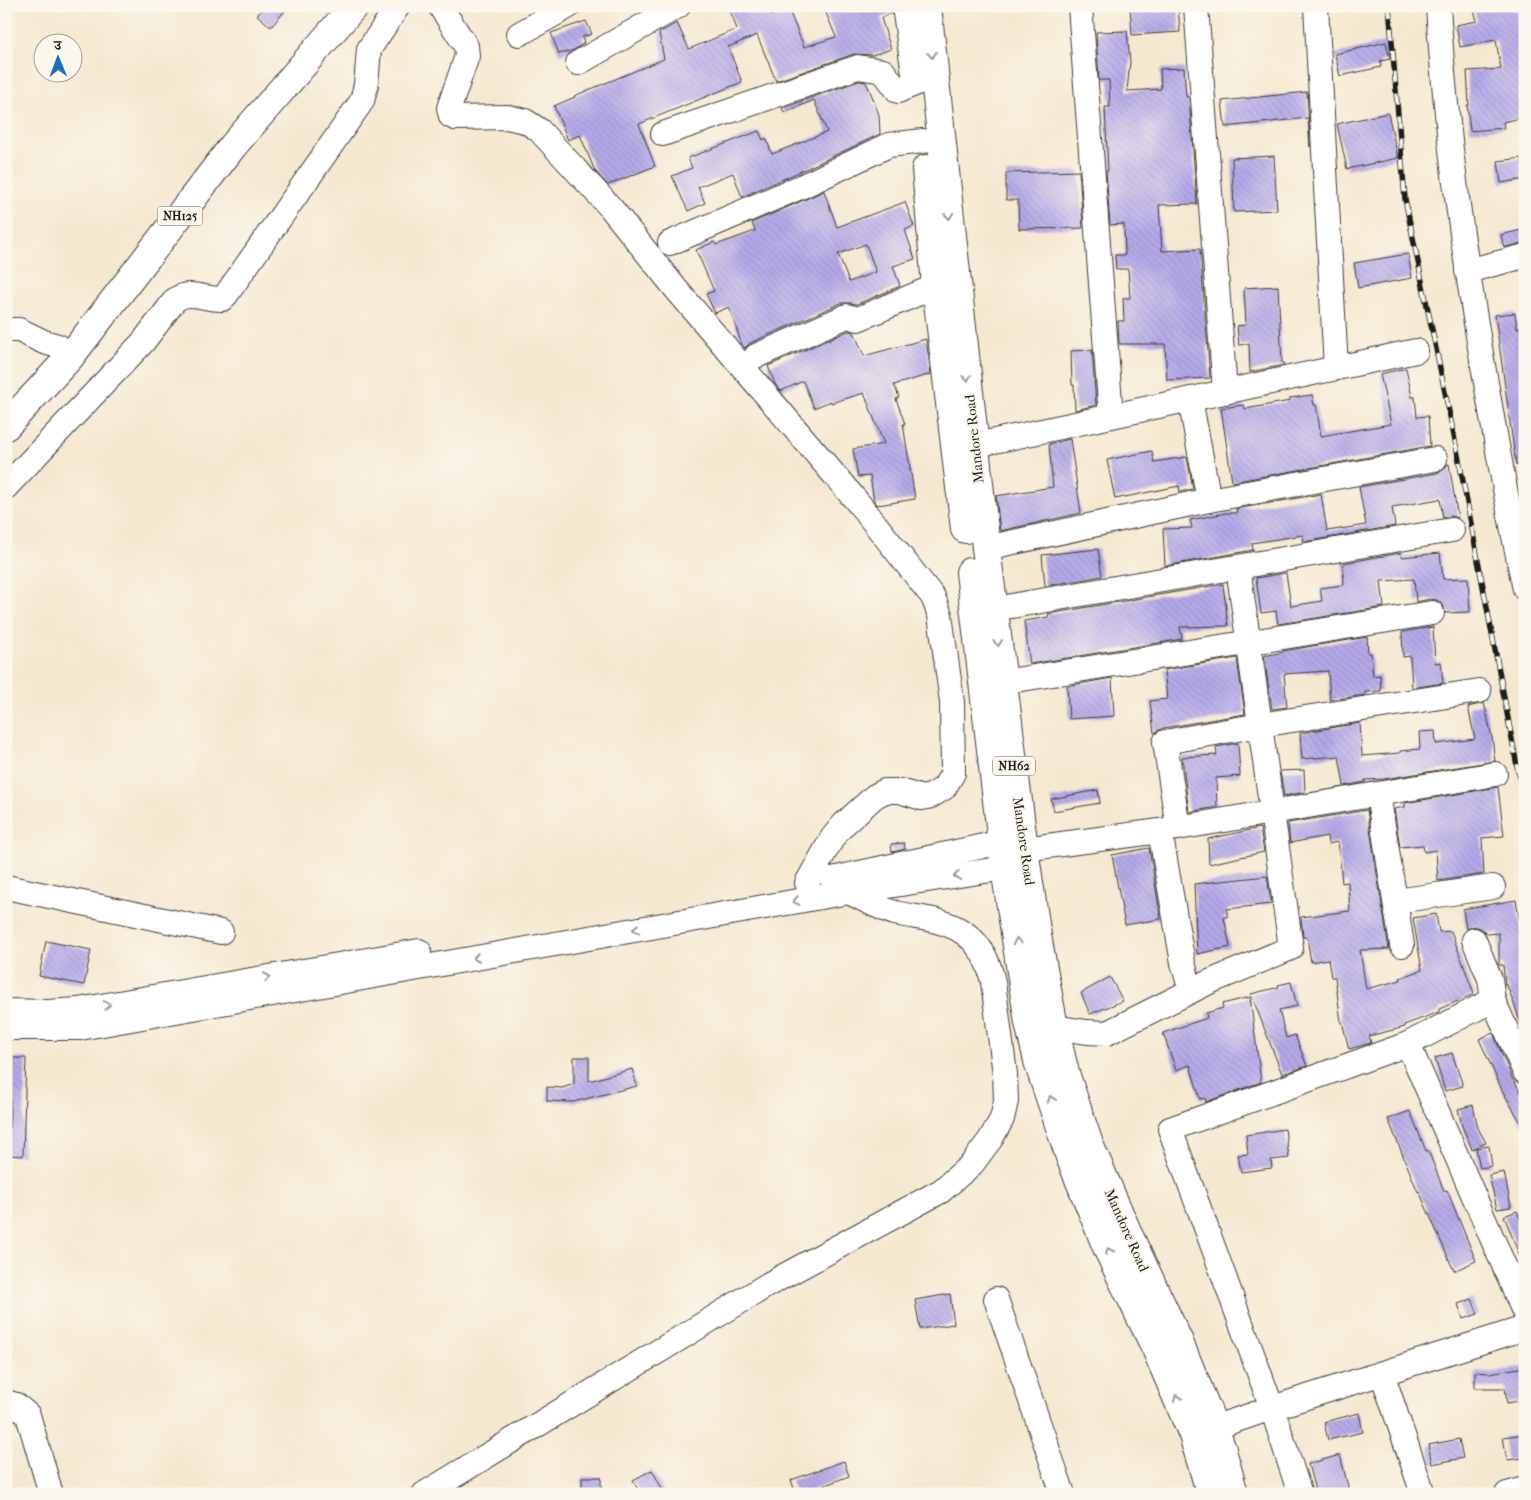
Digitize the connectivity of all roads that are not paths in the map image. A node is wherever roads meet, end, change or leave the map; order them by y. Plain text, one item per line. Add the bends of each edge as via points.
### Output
1 (333, 6) edge
2 (354, 6) edge
3 (398, 6) edge
4 (440, 6) edge
5 (569, 6) edge
6 (678, 6) edge
7 (906, 6) edge
8 (927, 6) edge
9 (1080, 6) edge
10 (1196, 6) edge
11 (1316, 6) edge
12 (1438, 6) edge
13 (519, 34) dead end
14 (578, 63) dead end
15 (917, 83) junction
16 (663, 134) dead end
17 (923, 141) junction
18 (670, 243) dead end
19 (1525, 256) edge
20 (1467, 271) junction
21 (936, 286) junction
22 (6, 330) edge
23 (58, 346) junction
24 (1416, 351) dead end
25 (756, 356) dead end
26 (1336, 368) junction
27 (1225, 392) junction
28 (1190, 399) junction
29 (6, 401) edge
30 (1111, 416) junction
31 (6, 426) edge
32 (965, 447) junction
33 (1435, 460) dead end
34 (6, 487) edge
35 (1515, 488) edge
36 (1209, 500) junction
37 (1452, 530) dead end
38 (986, 548) junction
39 (1238, 567) junction
40 (1525, 589) edge
41 (994, 609) junction
42 (1432, 612) dead end
43 (1249, 642) junction
44 (1003, 682) junction
45 (1479, 691) dead end
46 (1260, 724) junction
47 (1495, 774) dead end
48 (1378, 794) junction
49 (1272, 812) junction
50 (1169, 830) junction
51 (1011, 853) junction
52 (893, 876) junction
53 (806, 883) junction
54 (6, 887) edge
55 (1493, 887) dead end
56 (849, 892) junction
57 (1396, 901) junction
58 (221, 932) dead end
59 (1474, 940) dead end
60 (1402, 944) dead end
61 (1191, 991) junction
62 (1493, 1000) junction
63 (6, 1011) edge
64 (79, 1019) junction
65 (1054, 1027) junction
66 (6, 1028) edge
67 (1408, 1044) junction
68 (1525, 1072) edge
69 (996, 1299) dead end
70 (1522, 1299) edge
71 (1525, 1328) edge
72 (1382, 1373) junction
73 (11, 1404) edge
74 (1272, 1408) junction
75 (1204, 1431) junction
76 (1525, 1489) edge
77 (51, 1494) edge
78 (424, 1494) edge
79 (1063, 1494) edge
80 (1211, 1494) edge
81 (1234, 1494) edge
82 (1300, 1494) edge
83 (1423, 1494) edge
84 (1507, 1494) edge

1 - 23 highway, NH125 via 219,139
2 - 31 highway, NH125 via 233,146 70,357
3 - 34 street via 369,49 362,101 226,295 211,299 187,294 175,300 143,342
4 - 53 street via 466,46 467,56 448,108 451,116 507,118 525,121 539,130 612,208 933,597 940,615 952,702 953,773 944,788 931,796 922,798 900,791 885,791 875,796 833,837
5 - 13 street
6 - 14 street
7 - 15 highway, Mandore Road / NH62
8 -> 32 highway, Mandore Road / NH62
9 - 30 street
10 - 27 street
11 - 26 street
12 - 20 street
15 - 16 street via 898,91 883,71 858,67
15 - 17 highway, Mandore Road / NH62
17 - 18 street via 889,145
17 - 21 highway, Mandore Road / NH62
19 - 20 street
20 - 35 street
21 - 25 street via 858,319 847,316
21 - 32 highway, Mandore Road / NH62
22 - 23 street via 20,330
23 - 29 highway, NH125
24 - 26 street
26 - 27 street
27 - 28 street
28 - 30 street
28 - 36 street
30 - 32 street
32 - 38 highway, Mandore Road / NH62
32 - 51 highway, Mandore Road / NH62
33 - 36 street
35 - 40 street
36 - 38 street
37 - 39 street
38 - 41 highway, Mandore Road / NH62
39 - 41 street
39 - 43 street
41 -> 44 highway, Mandore Road / NH62
42 - 43 street
43 - 44 street
43 - 46 street
44 - 51 highway, Mandore Road / NH62
45 - 46 street
46 - 49 street
46 - 50 street via 1165,742
47 - 48 street
48 - 49 street
48 - 57 street
49 - 50 street
49 - 61 street via 1291,948
50 - 51 street
50 - 61 street via 1183,963
51 - 52 street
51 - 65 highway, Mandore Road / NH62 via 1036,930
75 -> 51 highway, Mandore Road / NH62 via 1157,1350 1108,1250 1070,1157 1039,1065 1030,1023
52 - 53 street
52 - 56 street
64 -> 53 street
54 - 58 street
55 - 57 street
56 -> 64 street
56 - 78 street via 878,907 935,921 967,934 986,956 993,982 1006,1101 1002,1119 990,1140 972,1164 941,1191 770,1284
57 - 60 street
59 - 62 street via 1490,979
61 - 65 street via 1107,1033
62 - 67 street
62 - 68 street
63 - 64 street via 47,1012
64 - 66 street
65 - 75 highway, Mandore Road / NH62 via 1065,1073 1089,1144 1179,1342
67 - 70 street
67 - 74 street via 1170,1129
69 - 79 street
71 - 72 street
72 - 74 street
72 - 83 street
73 - 77 street via 28,1415
74 - 75 street
74 - 82 street
75 - 80 highway, Mandore Road / NH62
75 - 81 highway, Mandore Road / NH62 via 1222,1450
76 - 84 street

